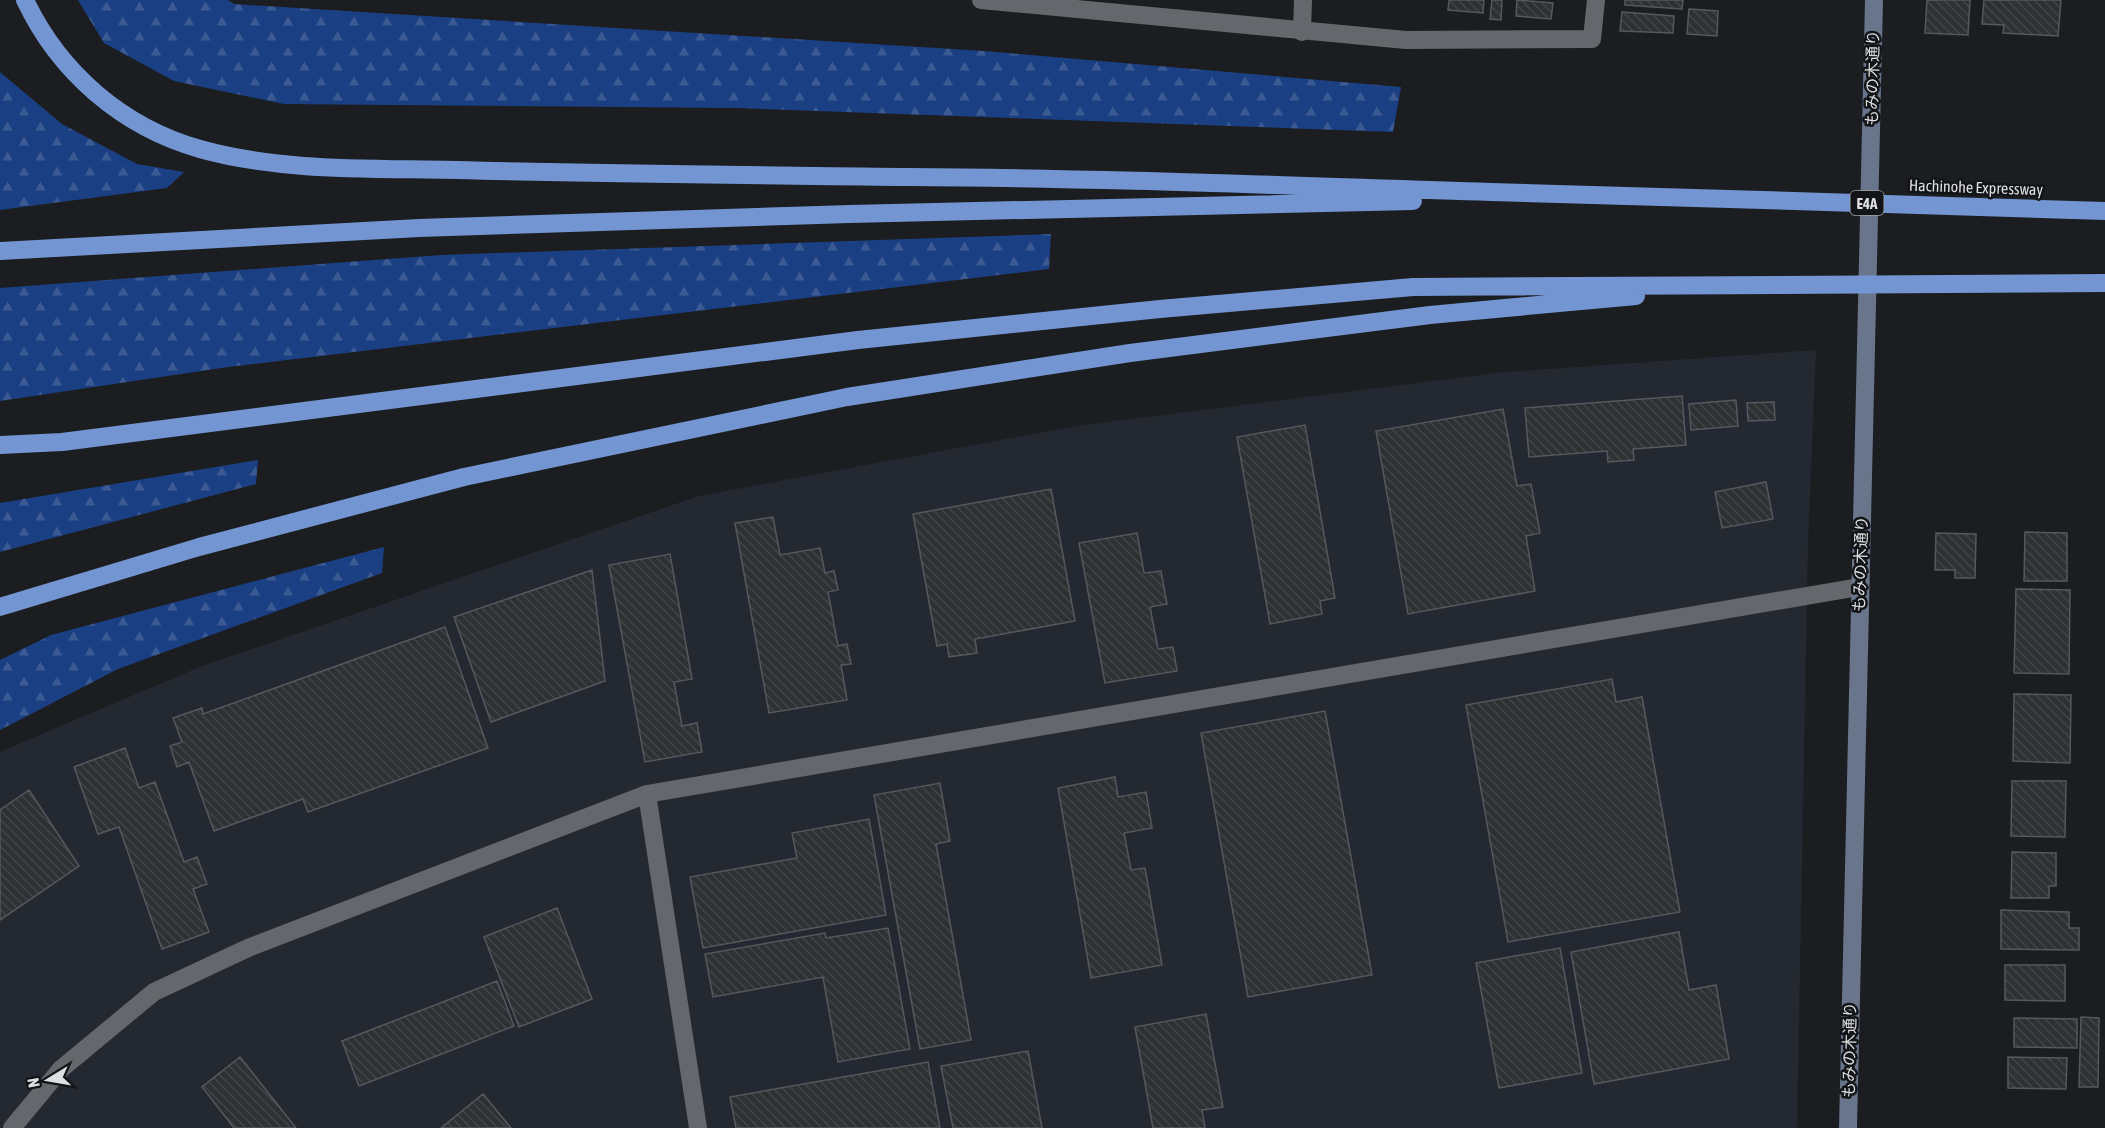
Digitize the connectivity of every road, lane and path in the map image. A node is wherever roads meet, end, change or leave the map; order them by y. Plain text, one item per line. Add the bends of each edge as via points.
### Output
1 (25, 0) edge
2 (981, 0) edge
3 (1303, 0) edge
4 (1596, 0) edge
5 (1016, 1) edge
6 (1874, 6) edge
7 (1302, 32) junction
8 (1629, 197) junction
9 (2105, 211) edge
10 (0, 251) edge
11 (2105, 283) edge
12 (1757, 284) junction
13 (0, 446) edge
14 (1859, 587) junction
15 (0, 607) edge
16 (647, 794) junction
17 (12, 1128) edge
18 (698, 1128) edge
19 (1847, 1128) edge
20 (1863, 1128) edge

1 - 8 highway via 40,31 73,73 109,106 154,132 188,145 260,161 581,174 1017,178
2 - 5 street
3 - 7 street
4 - 7 street via 1592,39 1406,40
5 - 7 street
6 - 14 street, もみの木通り
8 - 9 highway, Hachinohe Expressway / E4A
8 - 10 highway via 454,226
11 - 12 highway
12 - 13 highway via 1413,287 1160,309 858,340 62,442
12 - 15 highway via 1407,318 1130,353 847,398 464,477 199,547
14 - 16 street
14 - 19 street, もみの木通り
16 - 17 street via 248,948 154,992 61,1069
16 - 18 street
19 - 20 street

